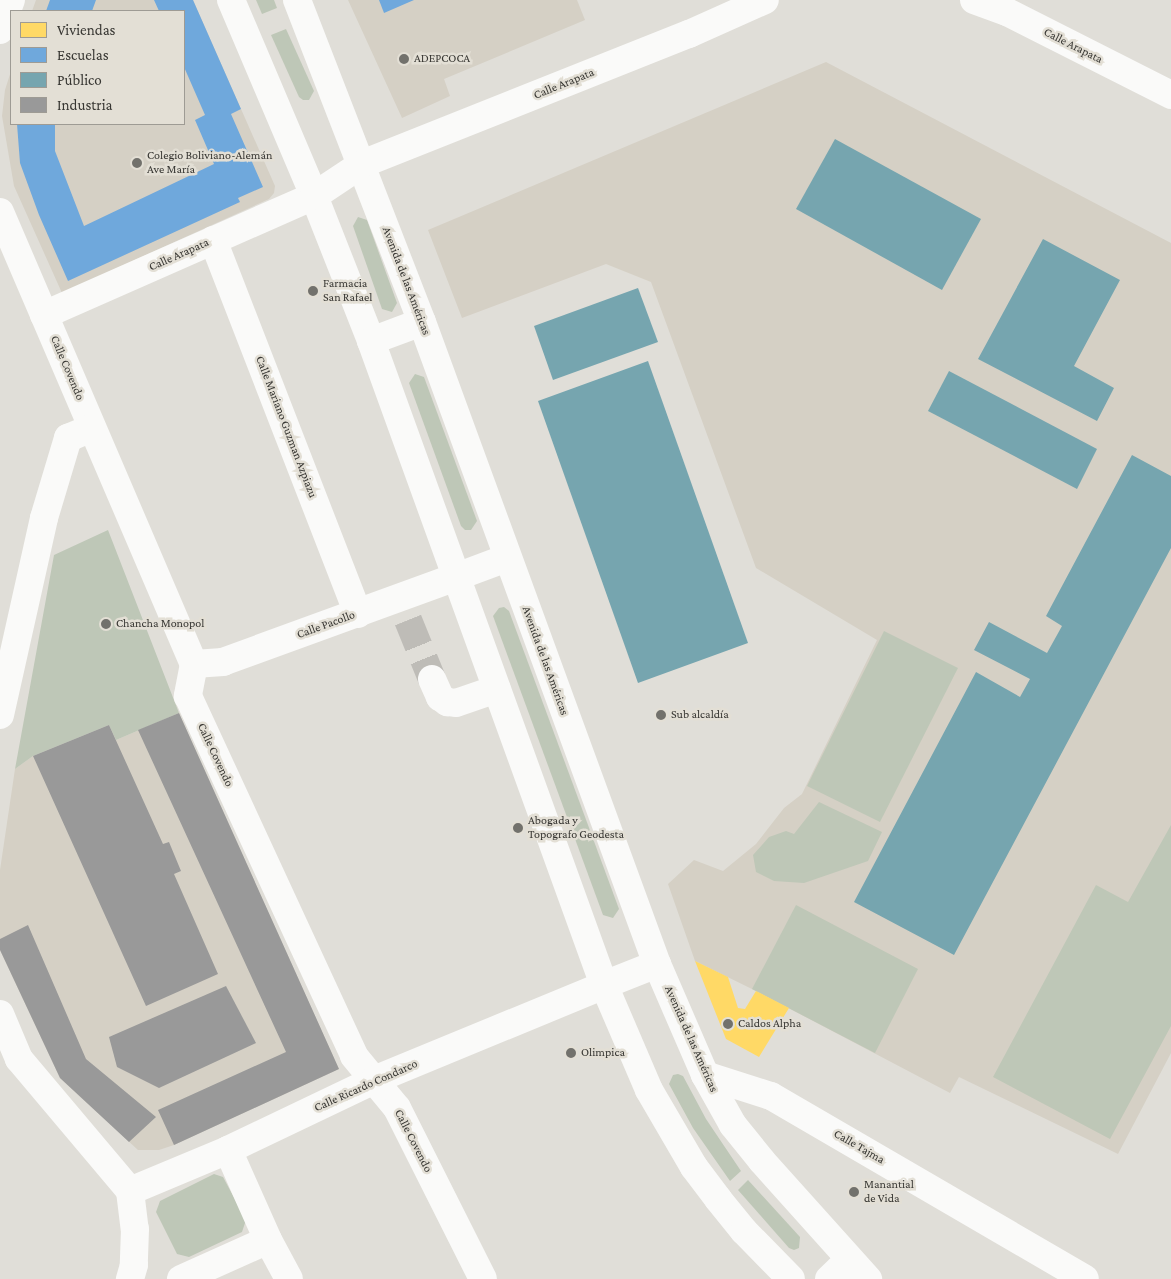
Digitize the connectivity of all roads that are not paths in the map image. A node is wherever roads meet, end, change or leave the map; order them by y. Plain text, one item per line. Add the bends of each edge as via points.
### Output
1 (10, 0) edge
2 (232, 0) edge
3 (297, 0) edge
4 (765, 0) edge
5 (974, 0) edge
6 (1007, 6) edge
7 (0, 30) edge
8 (1171, 95) edge
9 (362, 164) junction
10 (314, 196) junction
11 (0, 212) edge
12 (213, 240) junction
13 (44, 315) junction
14 (422, 322) junction
15 (371, 341) junction
16 (92, 428) junction
17 (507, 558) junction
18 (456, 577) junction
19 (358, 614) junction
20 (194, 664) junction
21 (432, 678) tunnel mouth
22 (496, 689) junction
23 (0, 715) edge
24 (657, 964) junction
25 (604, 985) junction
26 (0, 1014) edge
27 (705, 1075) junction
28 (374, 1080) junction
29 (228, 1150) junction
30 (130, 1191) junction
31 (268, 1240) junction
32 (849, 1260) junction
33 (130, 1279) edge
34 (181, 1279) edge
35 (289, 1279) edge
36 (483, 1279) edge
37 (791, 1279) edge
38 (830, 1279) edge
39 (868, 1279) edge
40 (1084, 1279) edge

1 - 7 main road
2 - 10 main road
3 - 9 main road, Avenida de las Américas
4 - 9 main road, Calle Arapata via 690,34
5 - 6 main road, Calle Arapata
6 - 8 main road, Calle Arapata
9 - 10 main road, Calle Arapata
9 - 14 main road, Avenida de las Américas
10 - 12 main road, Calle Arapata
10 - 15 main road
11 - 13 main road, Calle Covendo
12 - 13 main road, Calle Arapata
12 - 19 main road, Calle Mariano Guzman Azpiazu
13 - 16 main road, Calle Covendo
14 - 15 main road
14 - 17 main road, Avenida de las Américas
15 - 18 main road
16 - 20 main road, Calle Covendo
16 - 23 main road via 68,438 44,518
17 - 18 main road, Calle Pacollo
17 - 24 main road, Avenida de las Américas
18 - 19 main road, Calle Pacollo via 405,609
18 - 22 main road
19 - 20 main road, Calle Pacollo via 223,662
20 - 28 main road, Calle Covendo via 188,696 354,1056
21 - 22 main road via 440,697 447,702 456,703
22 - 25 main road
24 - 25 main road, Calle Ricardo Condarco
24 - 27 main road, Avenida de las Américas
25 - 28 main road, Calle Ricardo Condarco
25 - 37 main road via 649,1090 694,1167 744,1231
26 - 30 main road via 19,1059
27 - 32 main road, Avenida de las Américas via 739,1132
27 - 40 main road, Calle Tajma via 771,1096
28 - 29 main road, Calle Ricardo Condarco
28 - 36 main road, Calle Covendo via 396,1108
29 - 30 main road, Calle Ricardo Condarco
29 - 31 main road
30 - 33 main road via 135,1229
31 - 34 main road
31 - 35 main road
32 - 38 main road
32 - 39 main road, Avenida de las Américas

